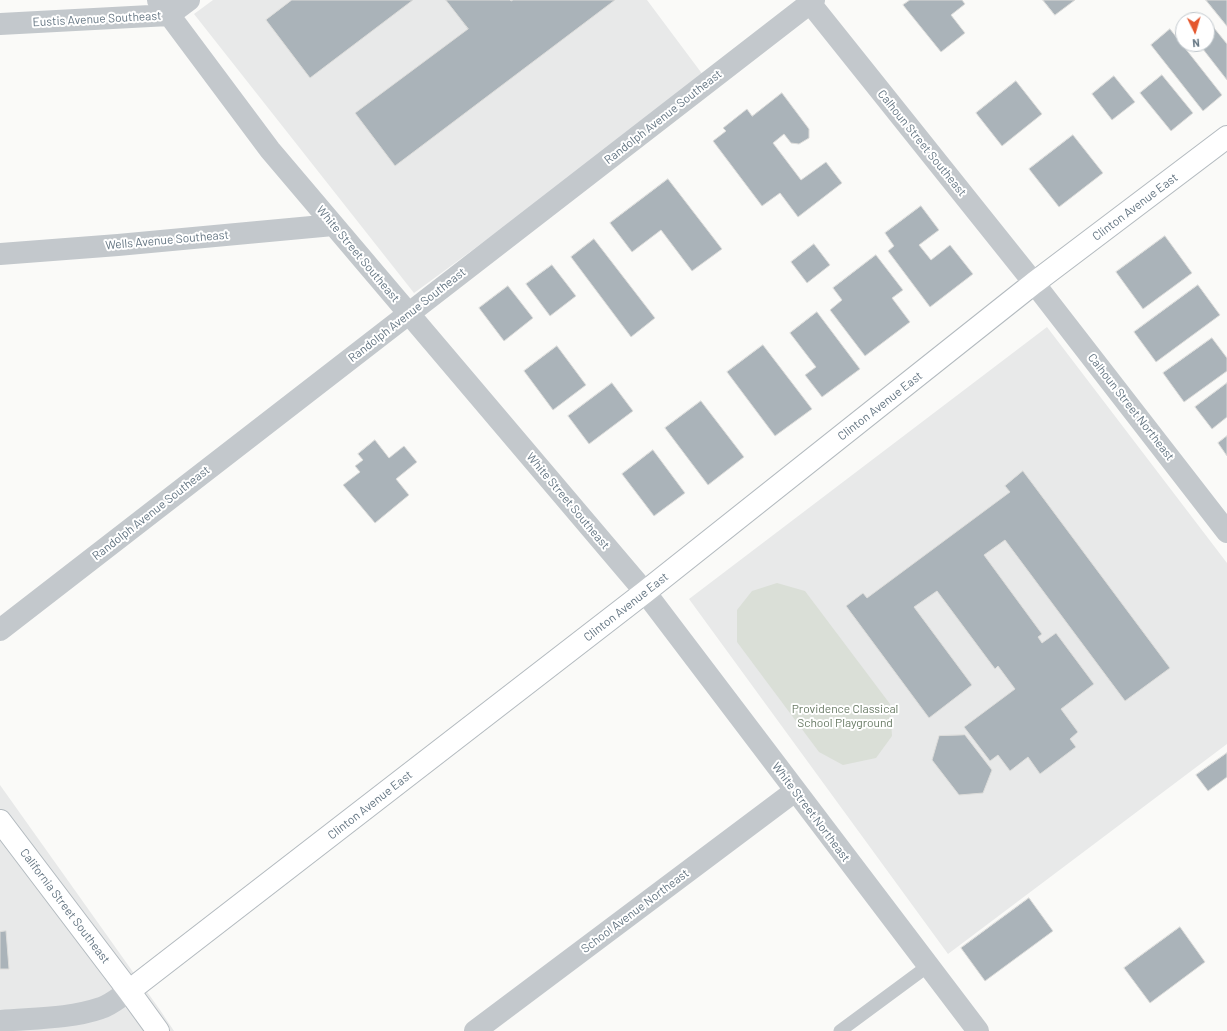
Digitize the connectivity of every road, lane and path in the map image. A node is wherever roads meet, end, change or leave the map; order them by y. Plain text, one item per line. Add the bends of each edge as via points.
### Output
1 (189, 0) edge
2 (812, 1) edge
3 (164, 8) edge
4 (0, 24) edge
5 (1227, 137) edge
6 (334, 225) junction
7 (0, 254) edge
8 (1034, 283) junction
9 (409, 313) junction
10 (1227, 532) edge
11 (645, 592) junction
12 (0, 630) edge
13 (796, 791) junction
14 (0, 821) edge
15 (928, 966) junction
16 (129, 991) junction
17 (0, 1021) edge
18 (41, 1024) edge
19 (158, 1031) edge
20 (475, 1031) edge
21 (840, 1031) edge
22 (978, 1031) edge

1 - 3 street, Eustis Avenue Southeast
2 - 8 street, Calhoun Street Southeast
2 - 9 street, Randolph Avenue Southeast
3 - 4 street, Eustis Avenue Southeast
3 - 6 street, White Street Southeast via 270,150
5 - 8 street, Clinton Avenue East
6 - 7 street, Wells Avenue Southeast
6 - 9 street, White Street Southeast
8 - 10 street, Calhoun Street Northeast
8 - 11 street, Clinton Avenue East
9 - 11 street, White Street Southeast
9 - 12 street, Randolph Avenue Southeast
11 - 13 street, White Street Northeast
11 - 16 street, Clinton Avenue East
13 - 15 street, White Street Northeast
13 - 20 street, School Avenue Northeast
14 - 16 street, California Street Southeast
15 - 21 lane
15 - 22 street, White Street Northeast
16 - 18 street, Clinton Avenue East via 102,1008
16 - 19 street, California Street Southeast
17 - 18 street, Clinton Avenue East

